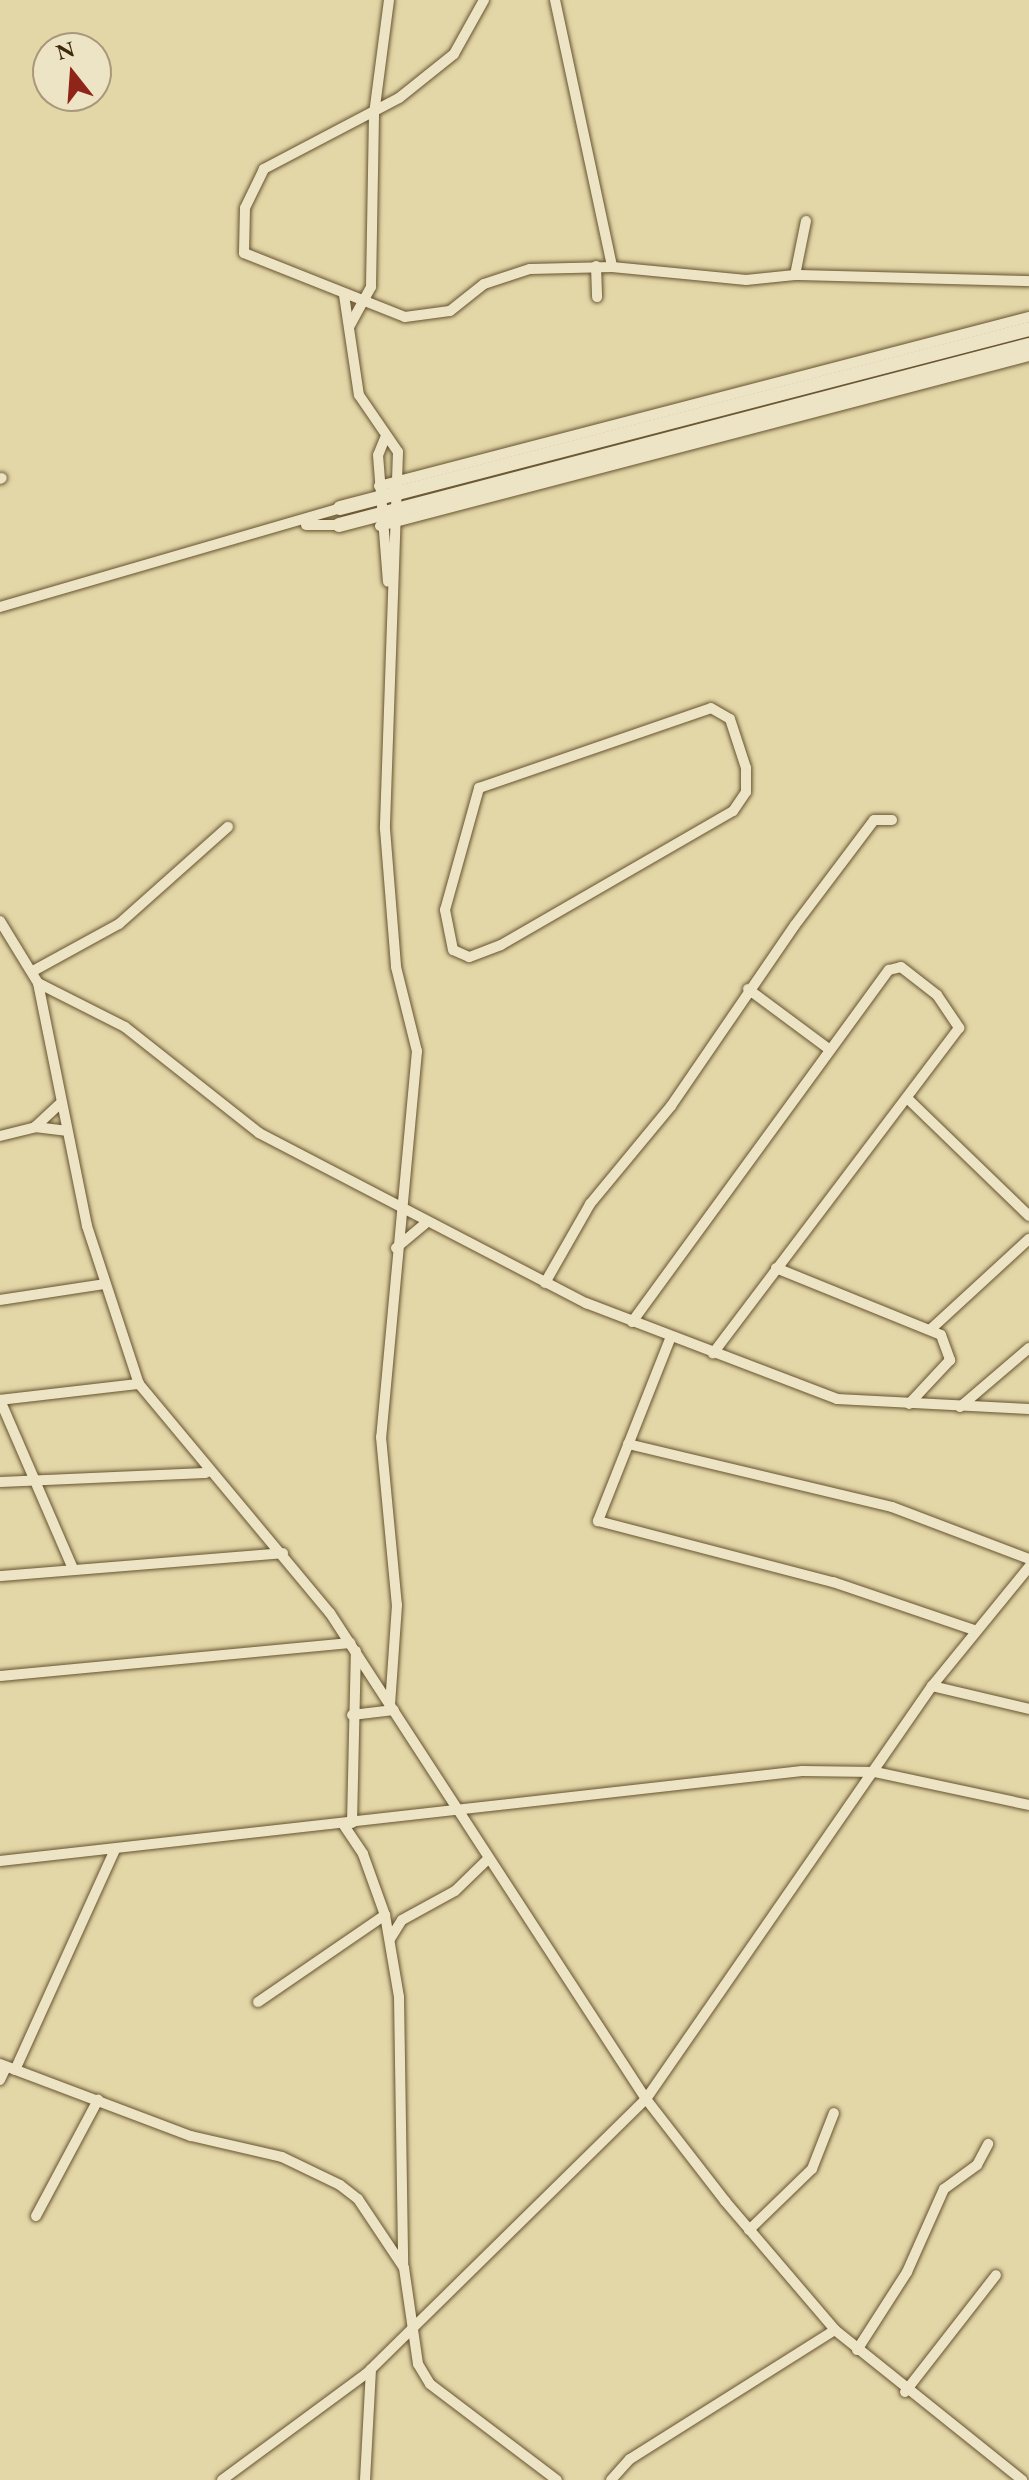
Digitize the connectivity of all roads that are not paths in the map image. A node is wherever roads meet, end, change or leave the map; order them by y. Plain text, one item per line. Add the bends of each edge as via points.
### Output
1 (389, 0) edge
2 (484, 0) edge
3 (555, 0) edge
4 (374, 114) junction
5 (806, 221) dead end
6 (596, 266) junction
7 (612, 267) junction
8 (795, 275) junction
9 (1029, 281) edge
10 (344, 295) junction
11 (597, 297) dead end
12 (363, 302) junction
13 (1029, 317) edge
14 (349, 329) junction
15 (1029, 329) edge
16 (1029, 345) edge
17 (1029, 356) edge
18 (385, 438) junction
19 (398, 487) junction
20 (379, 492) junction
21 (340, 508) joint
22 (398, 516) junction
23 (380, 521) junction
24 (300, 525) junction
25 (339, 525) joint
26 (388, 584) junction
27 (0, 600) edge
28 (0, 606) edge
29 (675, 718) joint
30 (892, 820) dead end
31 (228, 827) dead end
32 (0, 921) edge
33 (33, 971) junction
34 (38, 983) junction
35 (748, 989) junction
36 (830, 1050) junction
37 (907, 1098) junction
38 (61, 1103) junction
39 (35, 1127) junction
40 (66, 1131) junction
41 (0, 1136) edge
42 (399, 1212) junction
43 (1029, 1216) edge
44 (425, 1224) junction
45 (1029, 1239) edge
46 (396, 1248) junction
47 (776, 1268) junction
48 (545, 1283) junction
49 (104, 1284) junction
50 (0, 1300) edge
51 (632, 1322) junction
52 (931, 1329) junction
53 (670, 1339) junction
54 (1029, 1348) edge
55 (713, 1353) junction
56 (139, 1384) junction
57 (0, 1400) edge
58 (909, 1404) junction
59 (960, 1407) junction
60 (1029, 1409) edge
61 (628, 1444) junction
62 (206, 1473) junction
63 (31, 1480) junction
64 (0, 1482) edge
65 (283, 1553) junction
66 (1029, 1559) edge
67 (1029, 1567) edge
68 (73, 1569) junction
69 (0, 1576) edge
70 (974, 1630) junction
71 (353, 1647) junction
72 (0, 1676) edge
73 (932, 1686) junction
74 (392, 1707) junction
75 (1029, 1709) edge
76 (352, 1715) junction
77 (875, 1772) junction
78 (1029, 1805) edge
79 (454, 1812) junction
80 (348, 1824) junction
81 (115, 1850) junction
82 (487, 1860) junction
83 (0, 1861) edge
84 (385, 1915) junction
85 (390, 1939) junction
86 (258, 2002) dead end
87 (7, 2067) edge
88 (0, 2080) edge
89 (646, 2099) junction
90 (98, 2100) junction
91 (834, 2113) dead end
92 (988, 2144) dead end
93 (36, 2216) dead end
94 (749, 2230) junction
95 (404, 2268) junction
96 (996, 2275) dead end
97 (413, 2328) junction
98 (835, 2330) junction
99 (857, 2350) junction
100 (371, 2369) junction
101 (905, 2392) junction
102 (222, 2480) edge
103 (365, 2480) edge
104 (557, 2480) edge
105 (611, 2480) edge
106 (1022, 2480) edge

1 - 4 street
2 - 4 street via 454,54
3 - 7 street
4 - 10 street via 264,169 245,208 244,253
4 - 12 street via 378,202 371,287
5 - 8 street
6 - 7 street
6 - 11 street
6 - 12 street via 508,273 470,301 428,316 388,314
7 - 8 street via 746,280
8 - 9 street
10 - 12 street
10 - 14 street
12 - 14 street
13 - 19 street
14 - 18 street via 359,395
15 - 19 main road
16 - 22 main road
17 - 22 street
18 - 19 street via 398,452
18 - 20 street
19 - 20 main road
19 - 22 street
20 - 21 main road
20 - 23 street
21 - 24 street
22 - 23 main road
22 - 26 street
23 - 25 main road
23 - 26 street
24 - 25 street
24 - 28 street
26 - 42 street via 385,829 396,967 417,1051
27 - 28 street
29 - 29 street via 490,781 474,793 445,910 453,950 469,957 501,945 733,811 747,779 730,719 711,708
30 - 35 street via 874,820
31 - 33 street via 119,924
32 - 33 street
33 - 34 street
34 - 38 street
34 - 42 street via 104,1013 259,1133
35 - 36 street
35 - 48 street via 671,1106 590,1204
36 - 37 street via 889,970 901,967 959,1023
36 - 51 street
37 - 43 street
37 - 47 street
38 - 39 street
38 - 40 street
39 - 40 street
39 - 41 street
40 - 49 street
42 - 44 street
42 - 46 street
44 - 46 street
44 - 48 street
45 - 52 street
46 - 74 street via 381,1437 397,1605
47 - 52 street
47 - 55 street
48 - 51 street
49 - 50 street
49 - 56 street
51 - 53 street
52 - 58 street via 949,1345 950,1360
53 - 55 street
53 - 61 street
54 - 59 street
55 - 58 street via 837,1399
56 - 57 street
56 - 62 street
57 - 63 street
58 - 59 street
59 - 60 street
61 - 66 street via 880,1504
61 - 70 street via 598,1521 833,1582
62 - 63 street
62 - 65 street
63 - 64 street
63 - 68 street
65 - 68 street
65 - 71 street
67 - 70 street
68 - 69 street
70 - 73 street
71 - 72 street
71 - 74 street
71 - 76 street
73 - 75 street
73 - 77 street
74 - 76 street
74 - 79 street
76 - 80 street
77 - 78 street
77 - 79 street via 802,1771
77 - 89 street
79 - 80 street
79 - 82 street
80 - 81 street
80 - 84 street
81 - 83 street
81 - 87 street
82 - 85 street via 455,1891 402,1920
82 - 89 street
84 - 85 street
84 - 86 street
85 - 95 street via 399,1997
87 - 88 street
87 - 90 street
89 - 94 street
89 - 97 street
90 - 93 street
90 - 95 street via 191,2136 282,2157 340,2185 358,2199
91 - 94 street via 812,2169
92 - 99 street via 977,2165 944,2189 907,2272
94 - 98 street
95 - 97 street
96 - 101 street
97 - 100 street
97 - 104 street via 430,2384
98 - 99 street
98 - 105 street via 630,2459
99 - 101 street
100 - 102 street
100 - 103 street
101 - 106 street

